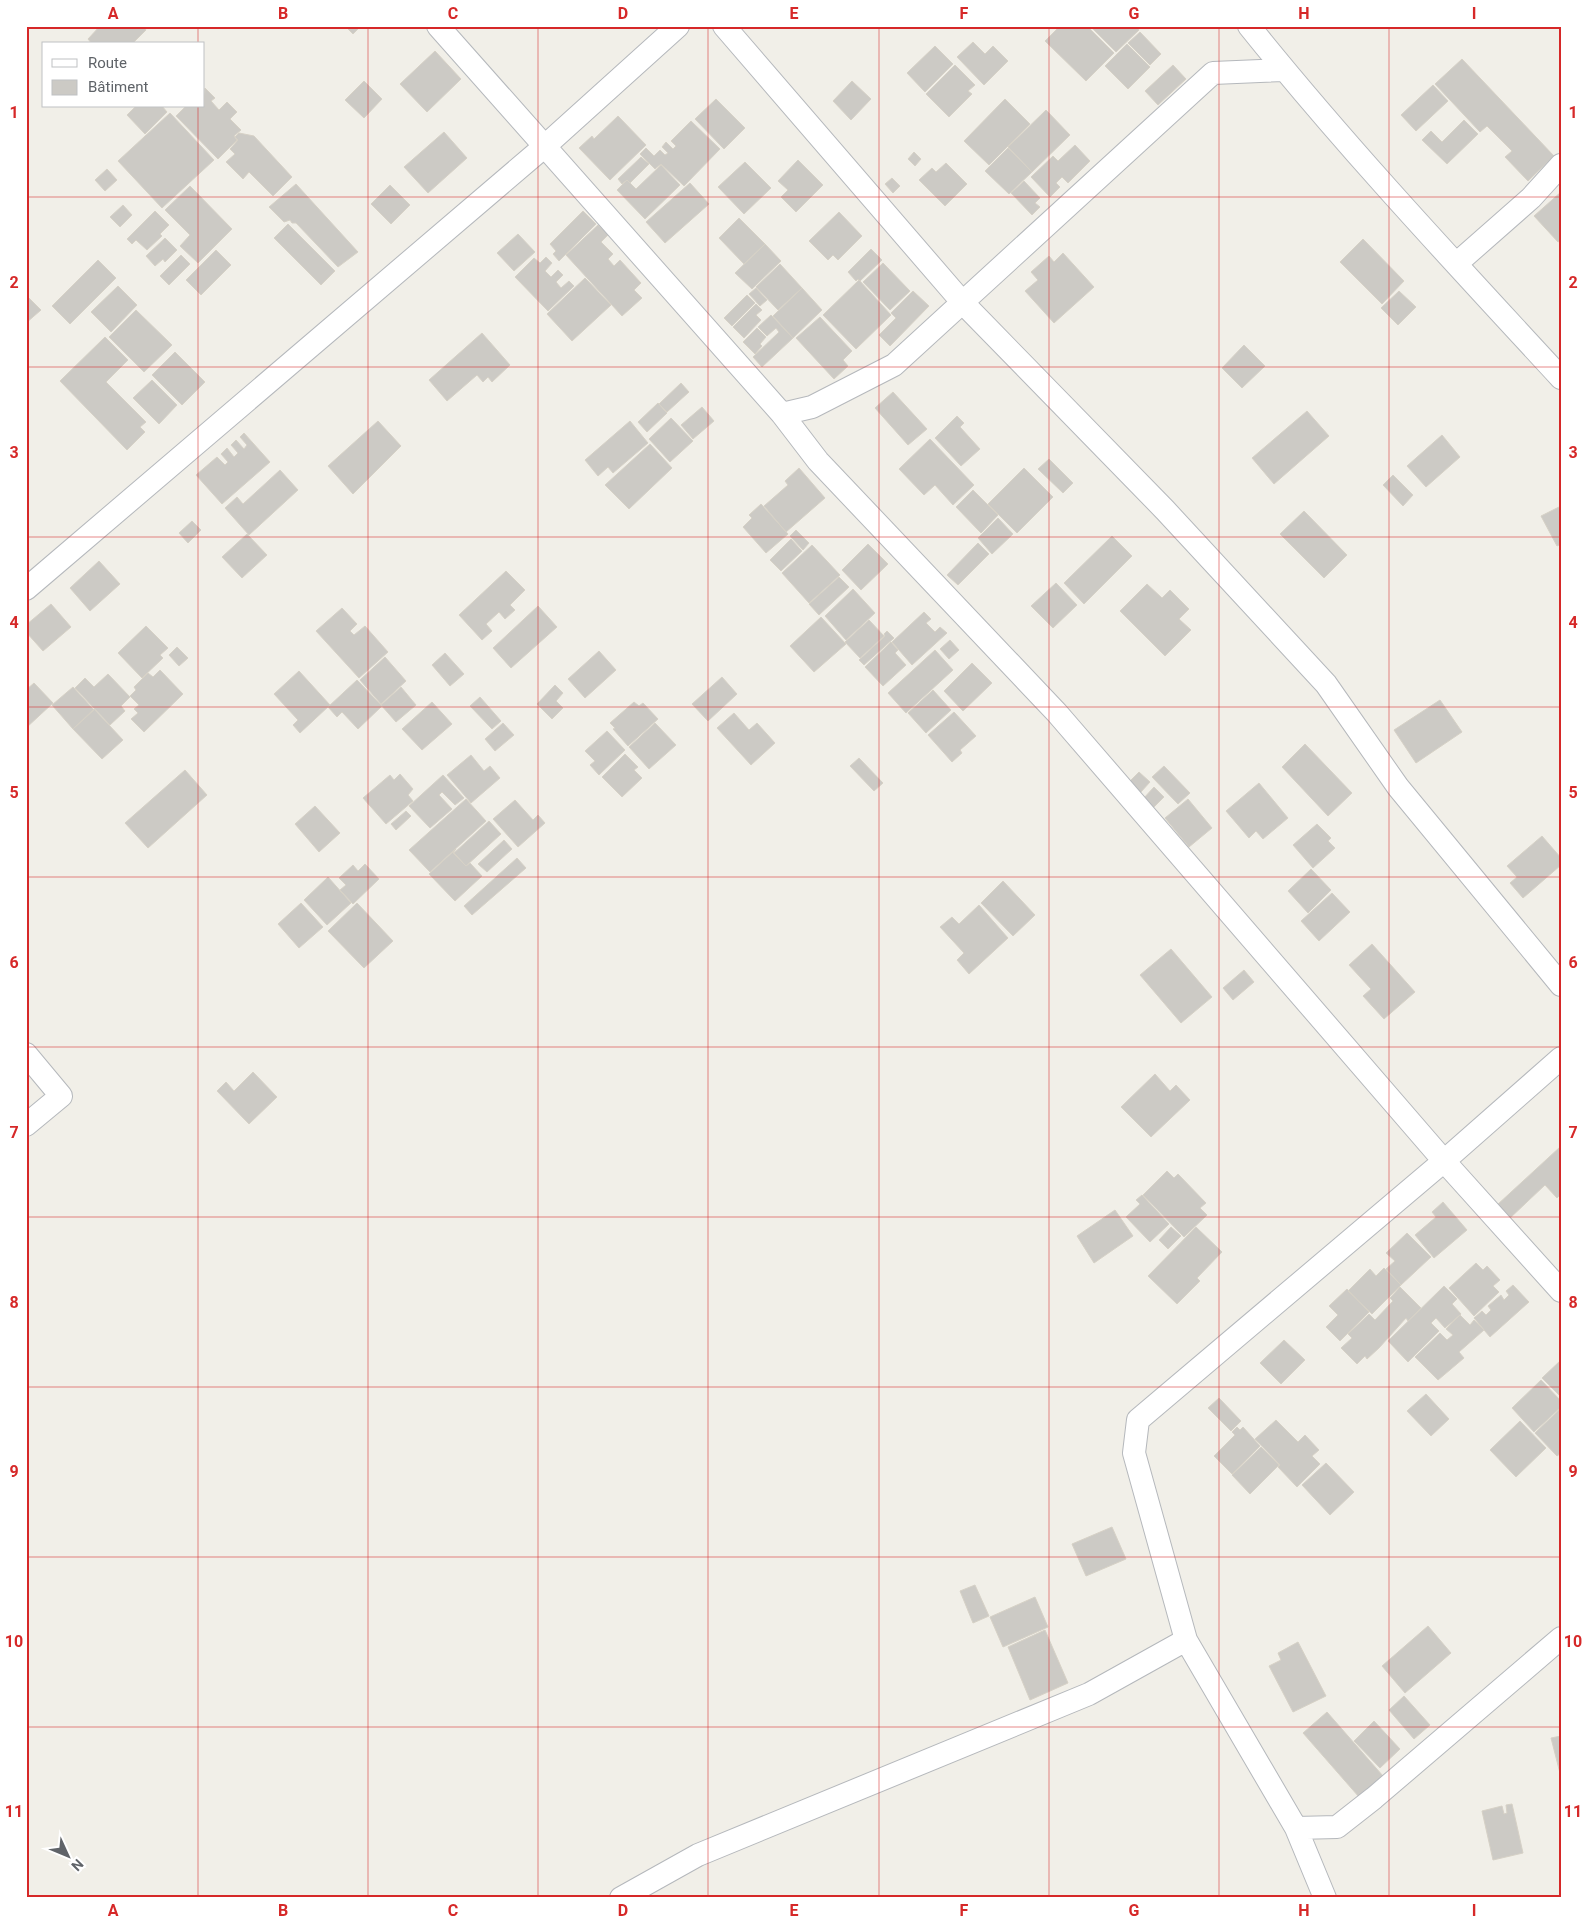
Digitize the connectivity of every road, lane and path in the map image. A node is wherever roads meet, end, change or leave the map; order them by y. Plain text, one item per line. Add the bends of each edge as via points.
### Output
1 (438, 26) edge
2 (678, 26) edge
3 (724, 26) edge
4 (1249, 26) edge
5 (1284, 70) junction
6 (545, 146) junction
7 (1561, 165) edge
8 (1456, 264) junction
9 (963, 303) junction
10 (1561, 378) edge
11 (782, 414) junction
12 (26, 589) edge
13 (1561, 985) edge
14 (26, 1054) edge
15 (1561, 1058) edge
16 (26, 1125) edge
17 (1444, 1161) junction
18 (1561, 1292) edge
19 (1561, 1638) edge
20 (1186, 1640) junction
21 (1296, 1828) junction
22 (621, 1898) edge
23 (1325, 1898) edge

1 - 6 street
2 - 6 street
3 - 9 street
4 - 5 street
5 - 8 street
5 - 9 street via 1213,73
6 - 11 street
6 - 12 street
7 - 8 street via 1531,198
8 - 10 street
9 - 11 street via 894,364 812,407
9 - 13 street via 1165,510 1326,684 1398,787
11 - 17 street via 818,461 1057,713
14 - 16 street via 61,1096
15 - 17 street
17 - 18 street
17 - 20 street via 1138,1420 1134,1453
19 - 21 street via 1337,1827
20 - 21 street
20 - 22 street via 1089,1694 698,1855
21 - 23 street

